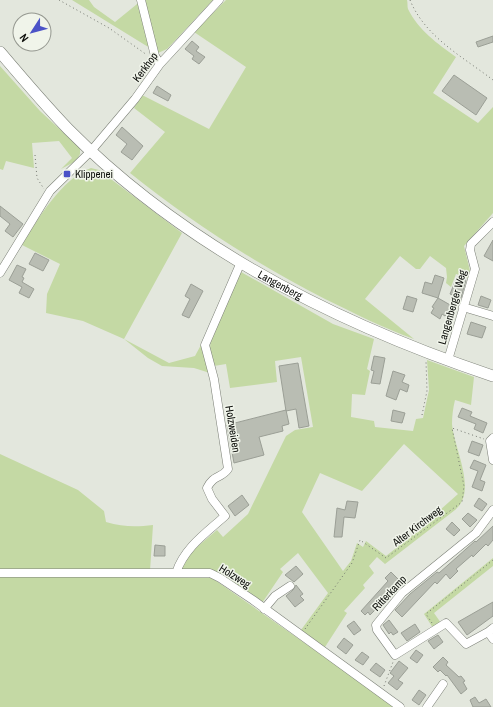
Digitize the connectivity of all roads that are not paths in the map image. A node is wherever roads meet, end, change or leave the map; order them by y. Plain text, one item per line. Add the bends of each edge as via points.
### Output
1 (141, 0) edge
2 (219, 0) edge
3 (0, 52) edge
4 (160, 64) junction
5 (91, 151) junction
6 (492, 226) edge
7 (241, 262) junction
8 (0, 273) edge
9 (463, 306) junction
10 (493, 316) edge
11 (448, 360) junction
12 (493, 376) edge
13 (492, 440) edge
14 (493, 460) edge
15 (493, 510) edge
16 (0, 573) edge
17 (176, 573) junction
18 (290, 586) dead end
19 (264, 609) junction
20 (491, 633) edge
21 (443, 684) dead end
22 (400, 707) edge
23 (427, 707) edge

1 - 4 street via 155,56
2 - 4 street, Kerkhop
3 - 5 main road, Langenberg via 46,106
4 - 5 street, Kerkhop via 135,99
5 - 7 main road, Langenberg via 159,207
5 - 8 street via 48,193
6 - 9 street, Langenberger Weg via 478,235 471,244 475,269
7 - 11 main road, Langenberg via 306,299 366,328
7 - 17 street, Holzweiden via 205,345 214,379 228,469 214,477 207,488 224,516 186,553
9 - 10 street
9 - 11 street, Langenberger Weg
11 - 12 main road, Langenberg
13 - 14 street
15 - 20 street, Ritterkamp via 476,533 414,581 376,625 395,655 446,624 466,644
16 - 17 street, Holzweg
17 - 19 street, Holzweg via 210,573
18 - 19 street via 275,596
19 - 22 street, Holzweg
21 - 23 street

